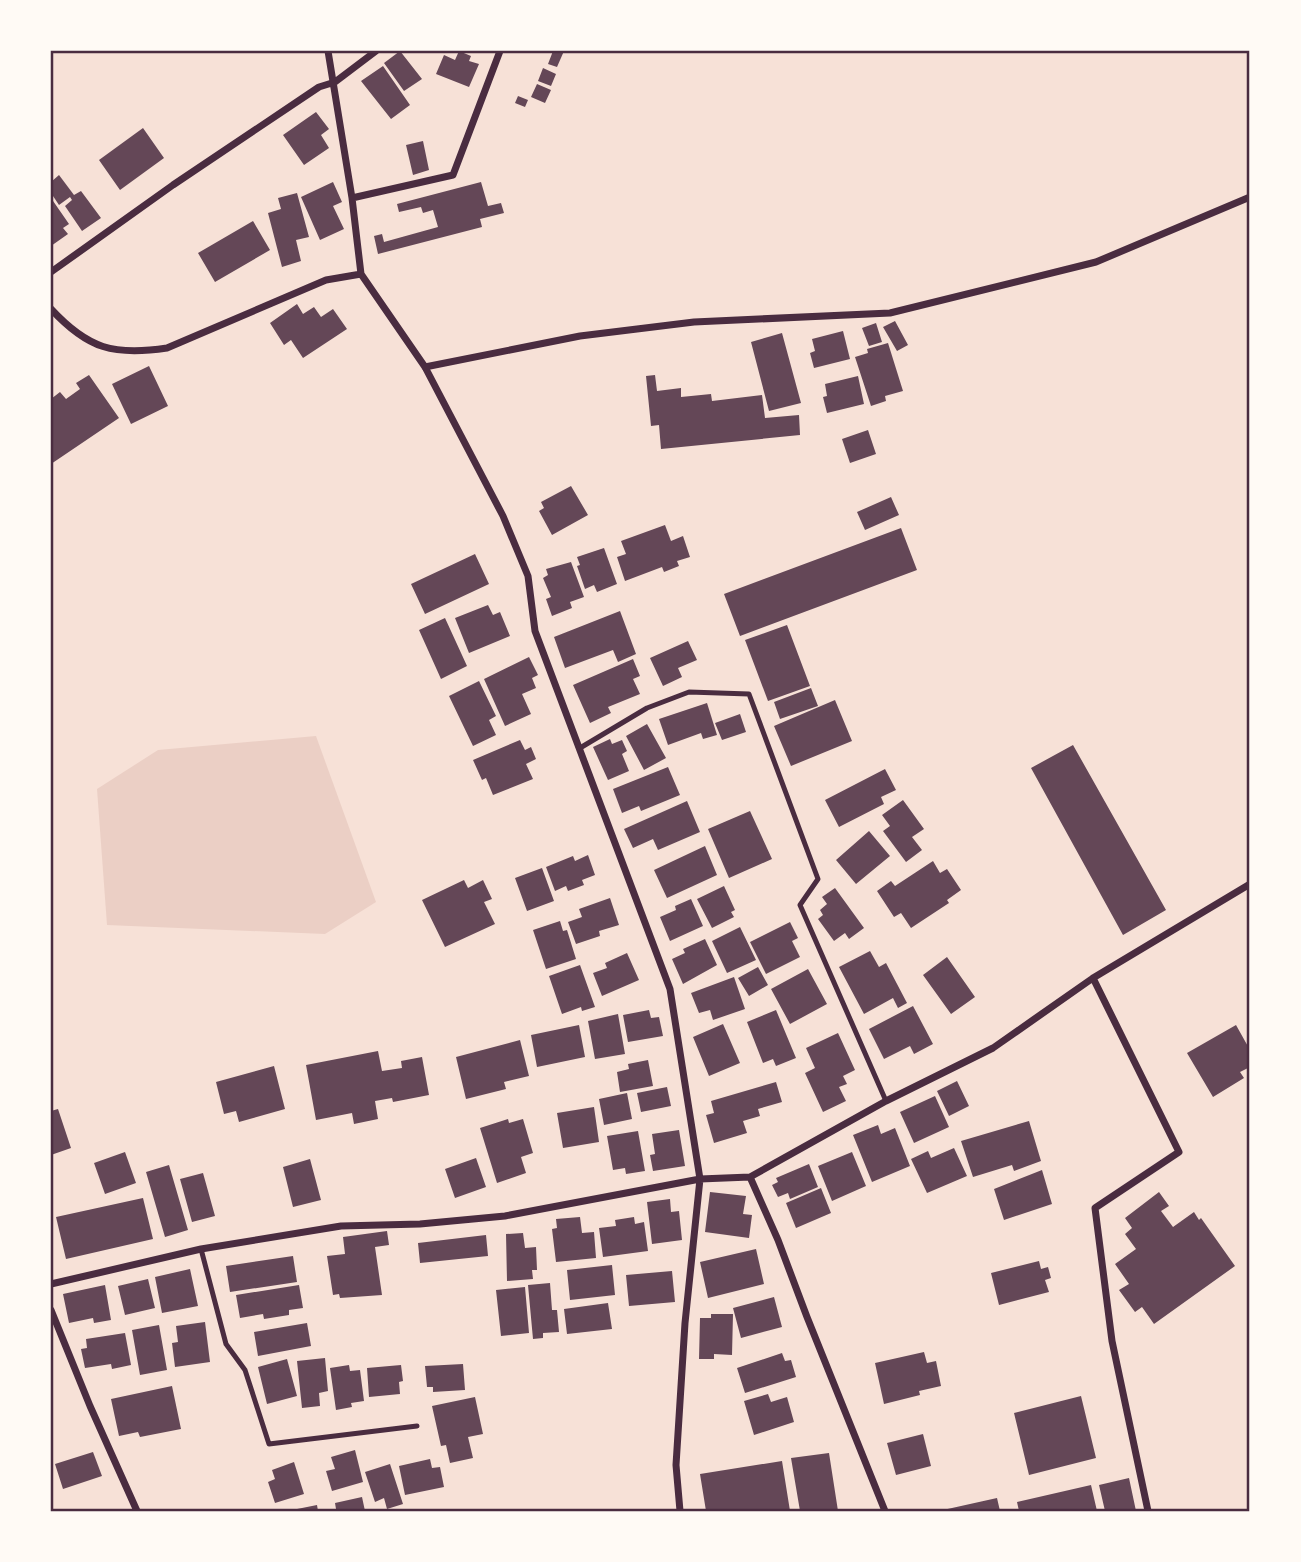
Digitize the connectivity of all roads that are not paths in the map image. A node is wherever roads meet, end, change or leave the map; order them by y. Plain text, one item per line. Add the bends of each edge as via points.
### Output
1 (328, 51) edge
2 (376, 51) edge
3 (500, 51) edge
4 (335, 82) junction
5 (1250, 197) edge
6 (352, 198) junction
7 (51, 272) edge
8 (361, 274) junction
9 (51, 309) edge
10 (425, 367) junction
11 (580, 748) junction
12 (1250, 884) edge
13 (1093, 978) junction
14 (886, 1101) junction
15 (750, 1177) junction
16 (700, 1179) junction
17 (201, 1249) junction
18 (51, 1284) edge
19 (51, 1310) edge
20 (417, 1426) dead end
21 (137, 1511) edge
22 (680, 1511) edge
23 (885, 1511) edge
24 (1148, 1511) edge

1 - 4 street
2 - 4 street
3 - 6 street via 453,175
4 - 6 street
4 - 7 street via 319,88 173,185
5 - 10 street via 1096,262 890,313 694,322 580,336
6 - 8 street
8 - 9 street via 326,280 167,348 139,352 109,350 83,337
8 - 10 street
10 - 11 street via 503,516 528,576 535,631
11 - 14 lane via 647,708 689,692 749,694 818,880 800,905
11 - 16 street via 670,989
12 - 13 street
13 - 14 street via 993,1048
13 - 24 street via 1179,1152 1095,1208 1112,1340
14 - 15 street
15 - 16 street
15 - 23 street
16 - 17 street via 505,1216 341,1226
16 - 22 street via 677,1452
17 - 18 street
17 - 20 lane via 226,1344 245,1370 269,1444
19 - 21 street

